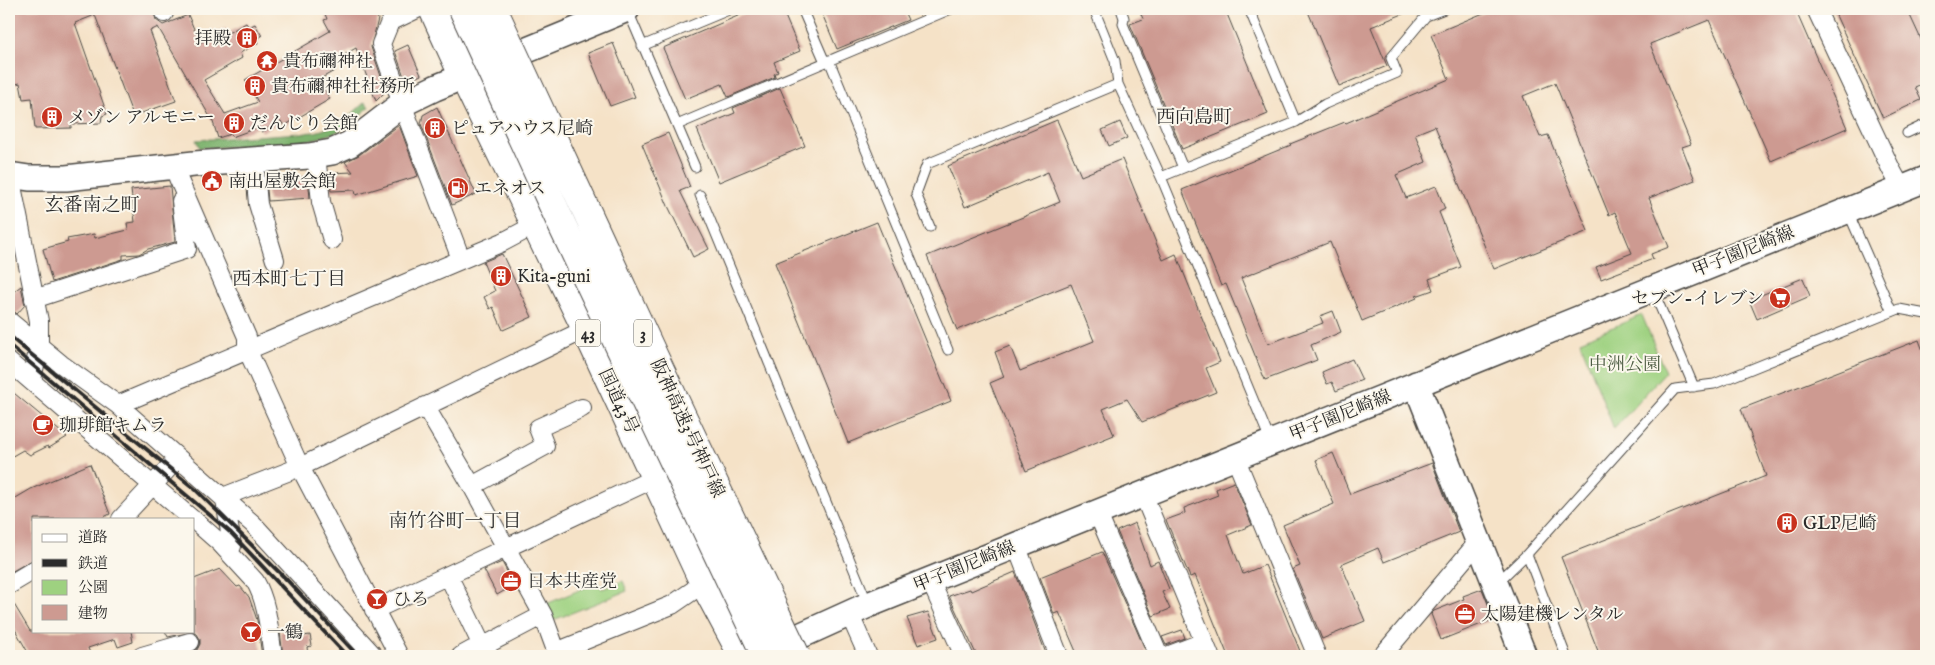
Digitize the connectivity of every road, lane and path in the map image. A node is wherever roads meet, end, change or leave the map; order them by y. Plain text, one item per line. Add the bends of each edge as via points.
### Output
1 (417, 9) edge
2 (433, 9) edge
3 (463, 9) edge
4 (495, 9) edge
5 (627, 9) edge
6 (731, 9) edge
7 (802, 9) edge
8 (951, 9) edge
9 (1094, 9) edge
10 (1120, 9) edge
11 (1249, 9) edge
12 (1444, 9) edge
13 (1816, 9) edge
14 (642, 46) junction
15 (516, 54) junction
16 (827, 61) junction
17 (462, 75) junction
18 (1118, 84) junction
19 (402, 104) junction
20 (1296, 122) junction
21 (1926, 124) edge
22 (677, 125) junction
23 (1906, 133) dead end
24 (316, 155) junction
25 (254, 160) junction
26 (695, 167) dead end
27 (1183, 168) junction
28 (177, 172) junction
29 (9, 174) edge
30 (1161, 177) junction
31 (1926, 179) edge
32 (1902, 189) junction
33 (700, 195) dead end
34 (1847, 210) junction
35 (535, 225) junction
36 (930, 227) dead end
37 (332, 240) dead end
38 (462, 259) junction
39 (275, 260) dead end
40 (1652, 288) junction
41 (34, 299) junction
42 (1892, 312) junction
43 (1926, 314) edge
44 (9, 321) edge
45 (586, 329) junction
46 (40, 345) junction
47 (247, 349) junction
48 (948, 350) dead end
49 (9, 362) edge
50 (32, 380) junction
51 (1416, 384) junction
52 (1694, 387) junction
53 (118, 405) junction
54 (425, 406) junction
55 (582, 408) dead end
56 (1271, 443) junction
57 (1235, 457) junction
58 (178, 458) junction
59 (300, 467) junction
60 (654, 478) junction
61 (153, 485) junction
62 (472, 486) junction
63 (1143, 494) junction
64 (224, 498) junction
65 (1097, 512) junction
66 (122, 518) edge
67 (191, 518) edge
68 (195, 522) edge
69 (1479, 541) junction
70 (1016, 545) junction
71 (505, 548) junction
72 (229, 553) junction
73 (1527, 554) junction
74 (32, 571) edge
75 (448, 575) junction
76 (930, 580) junction
77 (704, 583) junction
78 (1496, 584) junction
79 (9, 585) edge
80 (858, 609) junction
81 (374, 610) junction
82 (543, 616) junction
83 (190, 642) dead end
84 (1206, 649) edge
85 (795, 650) edge
86 (485, 652) edge
87 (557, 654) edge
88 (142, 656) edge
89 (273, 656) edge
90 (374, 656) edge
91 (398, 656) edge
92 (461, 656) edge
93 (743, 656) edge
94 (756, 656) edge
95 (766, 656) edge
96 (868, 656) edge
97 (964, 656) edge
98 (1059, 656) edge
99 (1159, 656) edge
100 (1167, 656) edge
101 (1317, 656) edge
102 (1382, 656) edge
103 (1524, 656) edge
104 (1566, 656) edge

1 - 19 street via 390,22 381,44
2 - 17 highway, 国道43号 / 43
3 - 95 highway, 阪神高速3号神戸線 / 3, bridge
4 - 15 highway
4 - 85 highway, 阪神高速3号神戸線 / 3, bridge via 642,332
5 - 14 lane
5 - 15 main road
6 - 14 lane
7 - 16 lane
8 - 16 lane
9 - 18 lane via 1115,61
10 - 27 lane via 1123,24
11 - 20 lane
12 - 20 lane via 1426,16 1391,58 1397,73 1325,104
13 - 32 street
14 - 22 lane
15 - 17 main road
15 - 85 highway
16 - 22 lane
16 - 48 lane
17 - 19 main road
17 - 35 highway, 国道43号 / 43
18 - 30 lane
18 - 36 lane via 927,164 916,194
19 - 24 main road via 350,144
19 - 38 street
20 - 27 lane
21 - 23 lane
22 - 26 lane
24 - 25 main road
24 - 37 street via 321,202
25 - 28 main road
25 - 39 street via 258,204
27 - 30 lane
28 - 29 main road via 66,178 29,178
28 - 41 street via 187,249
28 - 47 street via 247,337
29 - 41 street
30 - 56 lane
31 - 32 main road, 甲子園尼崎線
32 - 34 main road, 甲子園尼崎線
33 - 80 lane
34 - 40 main road, 甲子園尼崎線
34 - 42 lane
35 - 38 street
35 - 45 highway, 国道43号 / 43
38 - 47 street
40 - 51 main road, 甲子園尼崎線
40 - 52 lane
41 - 46 street
42 - 43 lane via 1899,309
42 - 52 lane via 1714,384
44 - 46 street
45 - 54 street
45 - 60 highway, 国道43号 / 43
46 - 50 street
46 - 53 street
47 - 53 street
47 - 59 street
49 - 50 street
50 - 61 street
51 - 56 main road, 甲子園尼崎線
51 - 69 main road
52 - 73 lane via 1675,389
53 - 58 street
54 - 59 street
54 - 62 street
55 - 62 street via 538,428 545,446
56 - 57 main road, 甲子園尼崎線
57 - 63 main road, 甲子園尼崎線
57 - 101 street
58 - 61 street
58 - 64 street
59 - 64 street
59 - 81 street
60 - 71 street
60 - 77 highway, 国道43号 / 43
61 - 66 street
61 - 67 street
62 - 71 street
63 - 65 main road, 甲子園尼崎線
63 - 84 street
64 - 72 street via 232,546
64 - 90 street via 253,524
65 - 70 main road, 甲子園尼崎線
65 - 99 street
68 - 72 street
69 - 78 main road
69 - 102 street
70 - 76 main road, 甲子園尼崎線
70 - 98 street
71 - 75 street
71 - 82 street
72 - 89 street via 259,588
73 - 78 lane
73 - 104 lane
74 - 79 street
75 - 81 street
75 - 86 street
76 - 80 main road, 甲子園尼崎線
76 - 97 street
77 - 87 street via 672,605
77 - 93 highway, 国道43号 / 43
78 - 103 main road
80 - 85 main road, 甲子園尼崎線
80 - 96 street
81 - 91 street
82 - 86 street
82 - 87 street
83 - 88 street
84 - 100 street
85 - 94 main road, 甲子園尼崎線
86 - 92 street via 472,650

